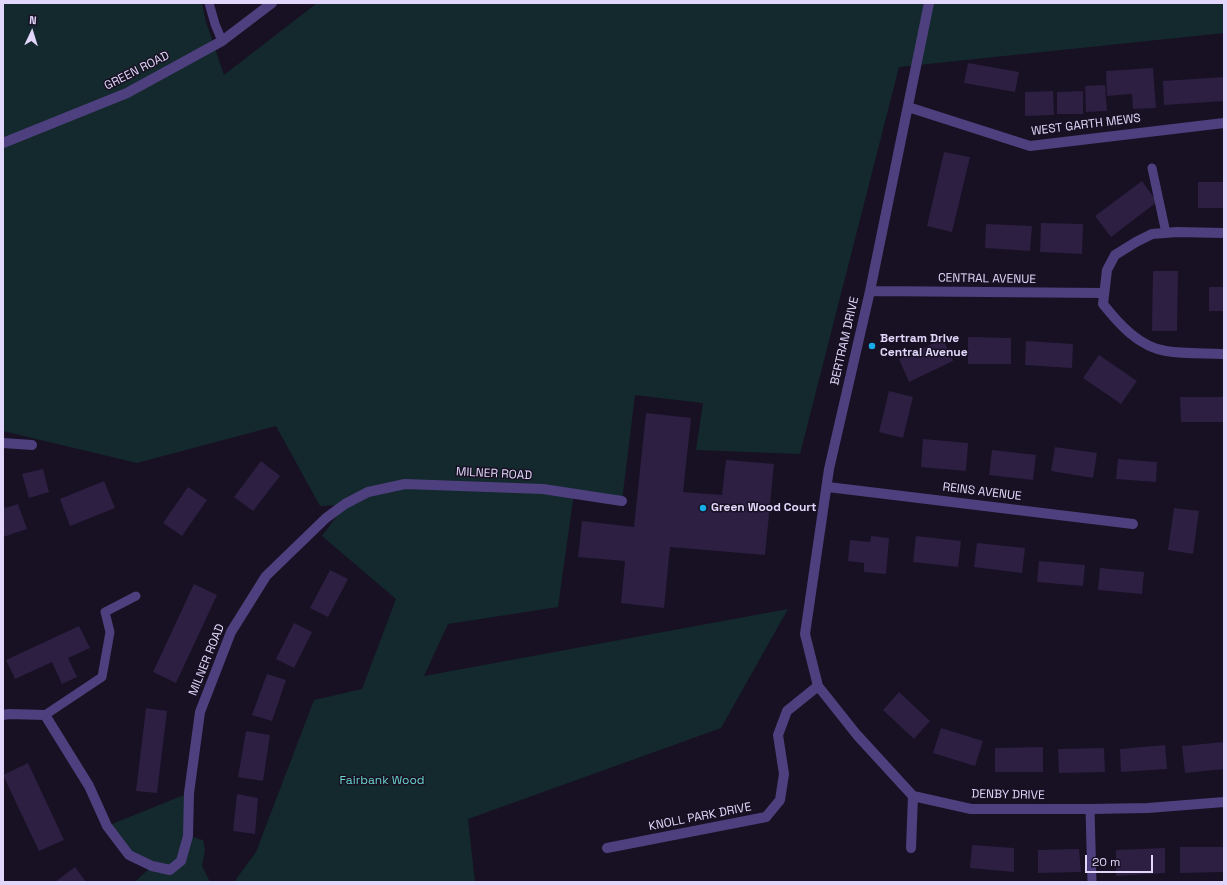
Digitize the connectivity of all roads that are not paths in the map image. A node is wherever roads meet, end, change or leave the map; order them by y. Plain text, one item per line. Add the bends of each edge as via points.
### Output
1 (209, 3) edge
2 (272, 3) edge
3 (929, 3) edge
4 (222, 41) junction
5 (908, 107) junction
6 (1224, 123) edge
7 (3, 142) edge
8 (1152, 168) dead end
9 (1166, 233) junction
10 (1224, 233) edge
11 (870, 291) junction
12 (1104, 293) junction
13 (1224, 354) edge
14 (3, 443) edge
15 (32, 445) dead end
16 (828, 487) junction
17 (622, 501) dead end
18 (1133, 524) dead end
19 (136, 596) dead end
20 (818, 686) junction
21 (3, 715) edge
22 (45, 715) junction
23 (913, 796) junction
24 (1224, 802) edge
25 (1090, 809) junction
26 (607, 848) dead end
27 (911, 848) dead end
28 (1092, 882) edge

1 - 4 lane
2 - 4 street, GREEN ROAD
3 - 5 street, BERTRAM DRIVE
4 - 7 street, GREEN ROAD via 127,93
5 - 6 street, WEST GARTH MEWS via 1030,146
5 - 11 street, BERTRAM DRIVE
8 - 9 lane
9 - 10 street
9 - 12 street via 1152,234 1115,255 1107,270
11 - 12 street, CENTRAL AVENUE
11 - 16 street, BERTRAM DRIVE via 829,469
12 - 13 street via 1103,304 1122,328 1143,342 1164,351
14 - 15 street
16 - 18 street, REINS AVENUE
16 - 20 street, BERTRAM DRIVE via 804,634
17 - 22 street, MILNER ROAD via 543,489 405,484 368,492 326,518 266,576 231,632 200,712 189,793 188,836 181,861 170,870 152,866 129,855 107,826 88,786
19 - 22 lane via 105,612 110,632 102,677
20 - 23 street via 856,734
20 - 26 street, KNOLL PARK DRIVE via 787,711 778,735 784,774 780,800 766,817
21 - 22 street
23 - 25 street, DENBY DRIVE via 971,809
23 - 27 street
24 - 25 street, DENBY DRIVE via 1148,808
25 - 28 lane

